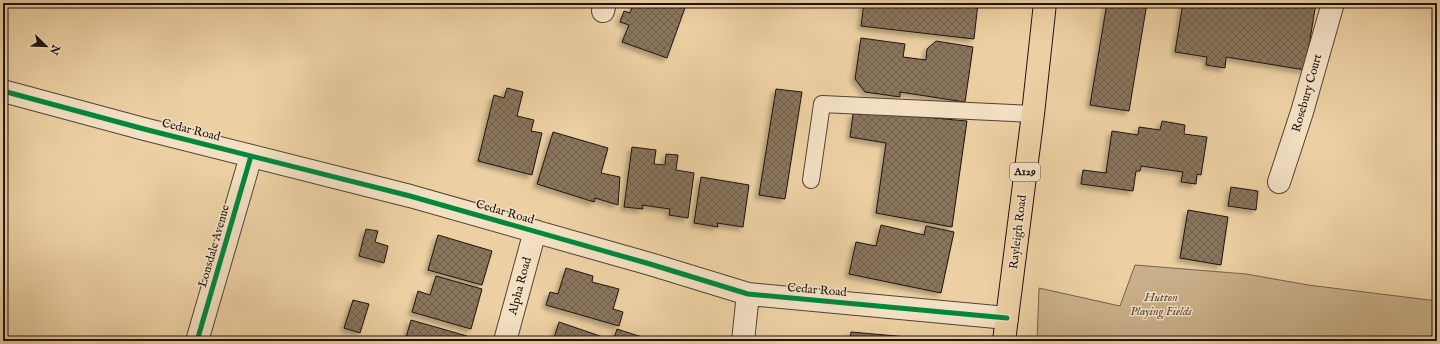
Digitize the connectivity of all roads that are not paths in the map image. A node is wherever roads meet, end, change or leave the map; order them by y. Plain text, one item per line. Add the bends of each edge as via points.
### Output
1 (1045, 3) edge
2 (1333, 3) edge
3 (3, 91) edge
4 (1032, 114) junction
5 (251, 156) junction
6 (811, 180) dead end
7 (1279, 182) dead end
8 (536, 232) junction
9 (748, 294) junction
10 (1007, 318) junction
11 (197, 341) edge
12 (505, 341) edge
13 (743, 341) edge
14 (1004, 341) edge

1 - 4 main road, Rayleigh Road / A129
2 - 7 street, Rosebury Court
3 - 5 street, Cedar Road
4 - 6 lane via 822,104
4 - 10 main road, Rayleigh Road / A129
5 - 8 street, Cedar Road via 410,196
5 - 11 street, Lonsdale Avenue
8 - 9 street, Cedar Road
8 - 12 street, Alpha Road
9 - 10 street, Cedar Road
9 - 13 street
10 - 14 main road, Rayleigh Road / A129

